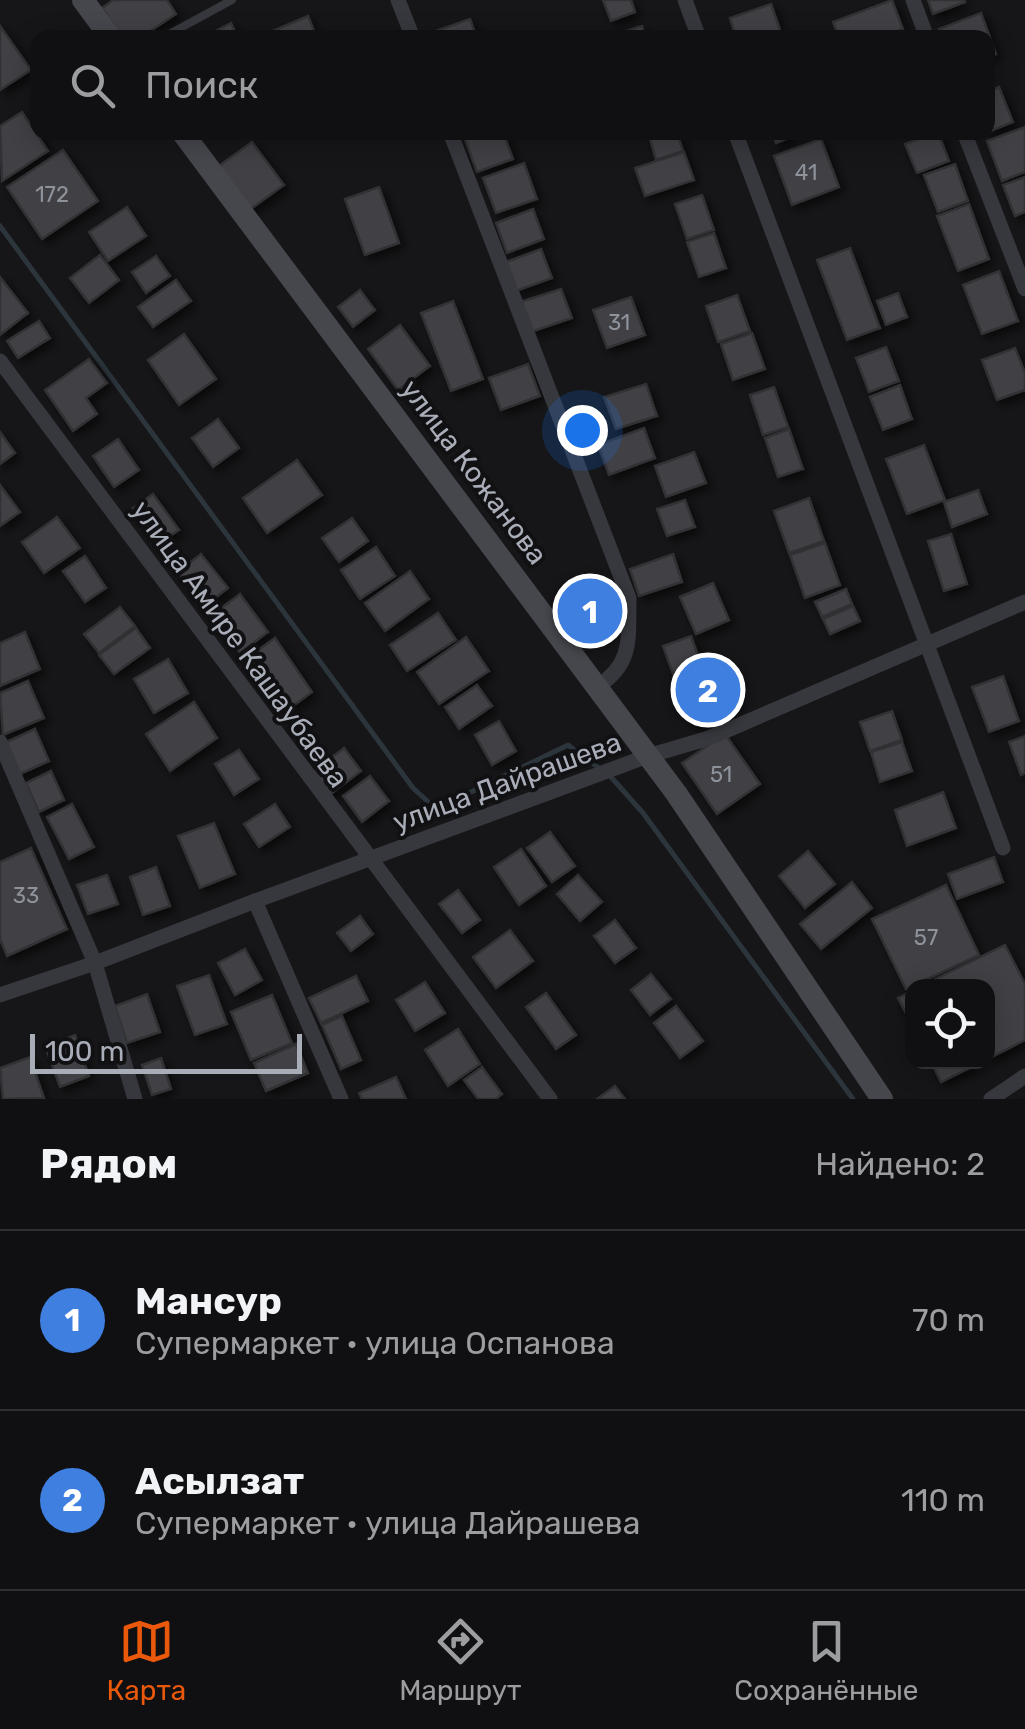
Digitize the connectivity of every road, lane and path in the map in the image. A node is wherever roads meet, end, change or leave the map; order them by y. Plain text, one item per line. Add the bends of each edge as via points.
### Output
1 (83, 0) edge
2 (232, 0) edge
3 (398, 0) edge
4 (685, 0) edge
5 (913, 0) edge
6 (105, 30) edge
7 (177, 30) edge
8 (410, 30) edge
9 (696, 30) edge
10 (925, 30) edge
11 (188, 140) edge
12 (453, 140) edge
13 (738, 140) edge
14 (967, 140) edge
15 (1025, 288) edge
16 (0, 361) edge
17 (1025, 602) edge
18 (928, 645) junction
19 (597, 687) junction
20 (0, 742) edge
21 (648, 756) junction
22 (1002, 848) dead end
23 (369, 860) junction
24 (255, 900) junction
25 (96, 963) junction
26 (0, 996) edge
27 (1025, 1076) edge
28 (135, 1099) edge
29 (341, 1099) edge
30 (550, 1099) edge
31 (882, 1099) edge
32 (991, 1099) edge

1 - 6 main road
2 - 7 lane
3 - 8 street
4 - 9 street
5 - 10 street
11 - 19 main road, улица Кожанова
12 - 19 street via 628,598 628,645 620,670
13 - 18 street
14 - 15 street
16 - 23 street, улица Амире Кашаубаева
17 - 18 street, улица Дайрашева
18 - 21 street, улица Дайрашева via 708,738
18 - 22 street
19 - 21 main road, улица Кожанова
20 - 25 street
21 - 23 street, улица Дайрашева
21 - 31 main road, улица Кожанова
23 - 24 street, улица Дайрашева
23 - 30 street, улица Амире Кашаубаева
24 - 25 street, улица Дайрашева
24 - 29 street
25 - 26 street, улица Дайрашева
25 - 28 street
27 - 32 street

